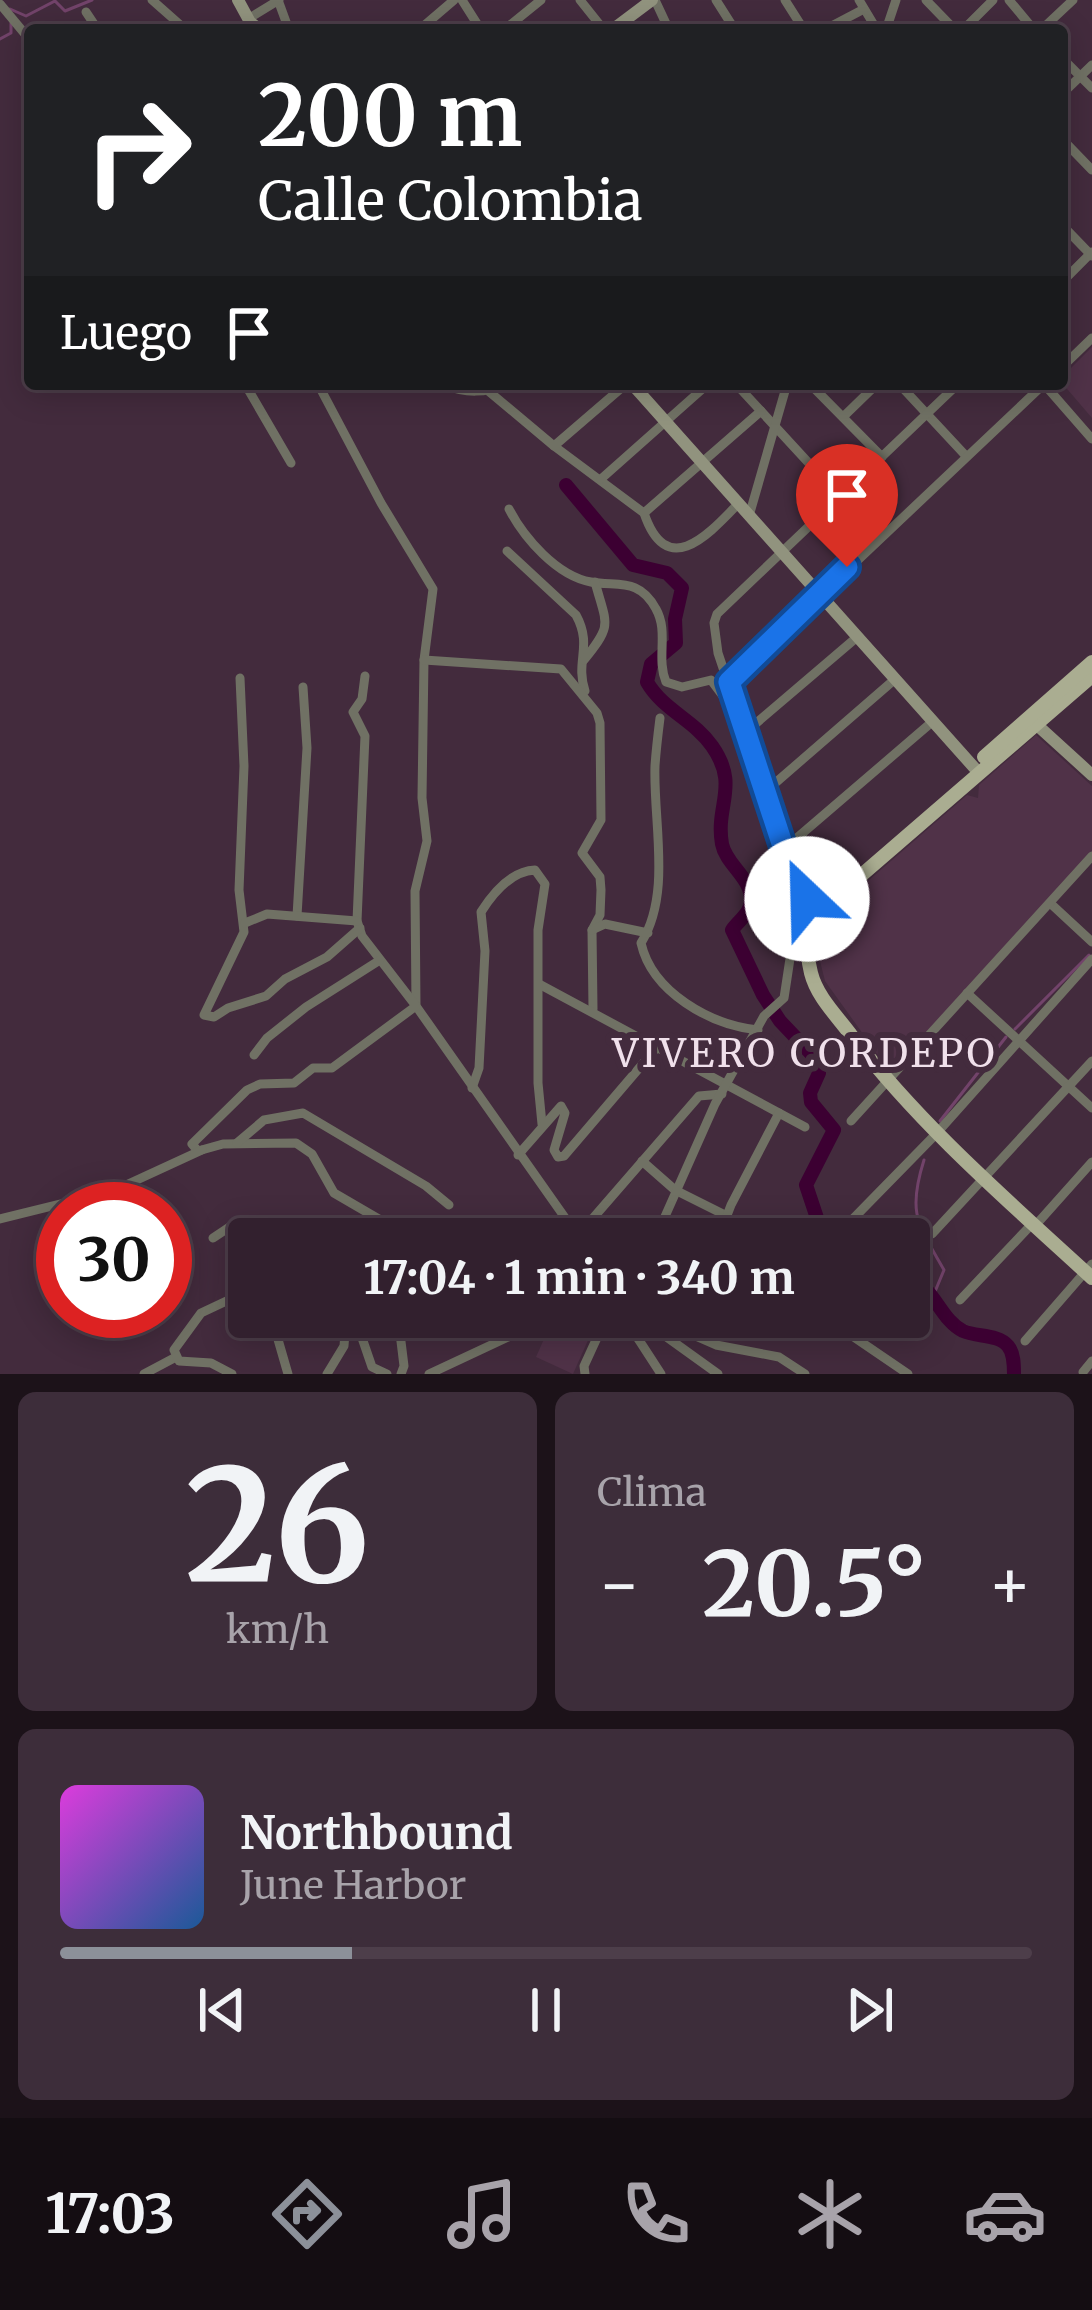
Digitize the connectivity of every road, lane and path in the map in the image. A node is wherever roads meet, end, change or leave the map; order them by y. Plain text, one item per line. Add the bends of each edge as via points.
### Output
1 (152, 0) edge
2 (279, 0) edge
3 (458, 0) edge
4 (541, 0) edge
5 (580, 0) edge
6 (654, 0) edge
7 (926, 0) edge
8 (993, 0) edge
9 (1009, 0) edge
10 (1072, 0) edge
11 (0, 4) edge
12 (861, 5) edge
13 (86, 12) dead end
14 (94, 24) edge
15 (179, 24) edge
16 (258, 24) edge
17 (427, 24) edge
18 (476, 24) edge
19 (511, 24) edge
20 (602, 24) edge
21 (617, 24) edge
22 (833, 24) edge
23 (952, 24) edge
24 (966, 24) edge
25 (1032, 24) edge
26 (1045, 24) edge
27 (24, 33) edge
28 (1068, 64) edge
29 (1092, 65) edge
30 (1081, 76) junction
31 (1068, 88) edge
32 (1092, 88) edge
33 (1068, 145) edge
34 (1092, 170) edge
35 (1068, 231) edge
36 (1091, 254) edge
37 (1068, 276) edge
38 (1092, 338) edge
39 (1068, 361) edge
40 (248, 390) edge
41 (321, 390) edge
42 (486, 390) edge
43 (622, 390) edge
44 (635, 390) edge
45 (702, 390) edge
46 (742, 390) edge
47 (785, 390) edge
48 (816, 390) edge
49 (872, 390) edge
50 (904, 390) edge
51 (952, 390) edge
52 (1037, 390) edge
53 (1049, 390) edge
54 (761, 411) junction
55 (927, 414) junction
56 (843, 417) junction
57 (666, 423) junction
58 (774, 426) junction
59 (1092, 439) edge
60 (554, 446) junction
61 (966, 455) junction
62 (882, 457) junction
63 (291, 463) dead end
64 (704, 464) junction
65 (601, 479) junction
66 (840, 497) junction
67 (738, 504) junction
68 (509, 509) dead end
69 (644, 513) junction
70 (748, 516) junction
71 (507, 551) dead end
72 (781, 554) junction
73 (595, 582) junction
74 (817, 595) junction
75 (856, 638) junction
76 (424, 660) junction
77 (1092, 662) edge
78 (580, 664) junction
79 (365, 676) dead end
80 (1092, 676) edge
81 (241, 678) dead end
82 (894, 680) junction
83 (729, 682) junction
84 (303, 687) dead end
85 (589, 702) junction
86 (739, 709) junction
87 (660, 718) dead end
88 (932, 722) junction
89 (1037, 724) junction
90 (747, 731) junction
91 (976, 770) junction
92 (1092, 775) edge
93 (766, 791) junction
94 (784, 849) junction
95 (1092, 856) edge
96 (807, 899) junction
97 (1050, 903) junction
98 (828, 904) junction
99 (297, 916) junction
100 (245, 923) junction
101 (358, 924) junction
102 (592, 930) junction
103 (648, 934) junction
104 (1092, 942) edge
105 (1092, 959) edge
106 (380, 960) junction
107 (539, 983) junction
108 (967, 992) junction
109 (416, 1006) junction
110 (593, 1010) junction
111 (758, 1030) junction
112 (1017, 1040) junction
113 (658, 1046) junction
114 (254, 1055) dead end
115 (1092, 1061) edge
116 (888, 1082) junction
117 (1068, 1087) junction
118 (472, 1088) junction
119 (725, 1089) junction
120 (1092, 1108) edge
121 (779, 1113) junction
122 (851, 1121) dead end
123 (542, 1124) junction
124 (805, 1127) dead end
125 (936, 1134) junction
126 (237, 1143) junction
127 (202, 1150) junction
128 (518, 1155) junction
129 (641, 1161) junction
130 (1092, 1162) edge
131 (983, 1180) junction
132 (675, 1190) junction
133 (449, 1205) dead end
134 (727, 1216) joint
135 (377, 1218) edge
136 (562, 1218) edge
137 (593, 1218) edge
138 (664, 1218) edge
139 (854, 1218) edge
140 (0, 1220) edge
141 (1033, 1226) junction
142 (228, 1228) edge
143 (932, 1234) dead end
144 (213, 1238) dead end
145 (1090, 1271) edge
146 (228, 1300) edge
147 (960, 1300) dead end
148 (278, 1338) edge
149 (345, 1338) edge
150 (360, 1338) edge
151 (400, 1338) edge
152 (506, 1338) edge
153 (597, 1338) edge
154 (638, 1338) edge
155 (668, 1338) edge
156 (700, 1338) edge
157 (855, 1338) edge
158 (1025, 1341) dead end
159 (176, 1357) junction
160 (1092, 1361) edge
161 (1083, 1372) edge
162 (903, 1373) edge
163 (144, 1374) edge
164 (232, 1374) edge
165 (288, 1374) edge
166 (327, 1374) edge
167 (387, 1374) edge
168 (403, 1374) edge
169 (429, 1374) edge
170 (585, 1374) edge
171 (661, 1374) edge
172 (718, 1374) edge
173 (805, 1374) edge

1 - 15 street
2 - 16 street
3 - 17 street
3 - 18 street
4 - 19 street
5 - 20 street
6 - 21 main road
7 - 23 street
8 - 24 street
9 - 25 street
10 - 26 street
11 - 27 street
12 - 22 street
13 - 14 street
28 - 30 street
29 - 30 street
30 - 31 street
30 - 32 street
33 - 34 street
35 - 36 street
36 - 37 street
38 - 39 street
40 - 63 street
41 - 76 street via 433,589
42 - 60 street
43 - 60 street
44 - 57 main road
45 - 57 street
46 - 54 street
47 - 58 street
48 - 56 street
49 - 56 street
50 - 55 street
51 - 55 street
52 - 61 street
53 - 59 street
54 - 58 street
54 - 64 street
55 - 61 street
55 - 62 street
56 - 62 street
57 - 64 main road
57 - 65 street
58 - 66 street
58 - 70 street
60 - 65 street
61 - 74 street
62 - 66 street
64 - 67 main road
64 - 69 street
65 - 69 street
66 - 72 street
67 - 69 street via 689,548 661,542
67 - 70 main road
68 - 73 street via 552,560
70 - 72 main road
71 - 78 street via 576,615 586,640
72 - 74 main road
72 - 83 street via 717,614 714,641
73 - 78 street via 607,625
73 - 86 street via 624,582 654,605 666,682 715,681
74 - 75 main road
74 - 83 street
75 - 82 main road
75 - 90 street
76 - 85 street via 561,669
76 - 109 street via 428,841 415,891
77 - 91 main road
78 - 85 street
79 - 101 street via 353,712 365,736
80 - 89 main road
81 - 100 street
82 - 88 main road
82 - 93 street
83 - 86 street
84 - 99 street
85 - 102 street via 601,748 601,820 582,853 600,877
86 - 90 street
87 - 103 street via 658,874
88 - 91 main road
88 - 94 street
89 - 91 main road
89 - 92 main road
90 - 93 street
91 - 98 main road
93 - 94 street
94 - 96 street
95 - 97 street
96 - 98 street
96 - 111 street via 788,987
97 - 104 street
97 - 108 street
98 - 116 main road via 812,931 814,982
99 - 100 street
99 - 101 street
100 - 101 street via 204,1008 208,1018 266,996 327,957
101 - 106 street
102 - 103 street via 605,924
102 - 110 street
103 - 111 street via 644,954 668,990
105 - 112 street
106 - 109 street
106 - 114 street via 306,1007
107 - 110 street
107 - 118 street via 545,884 529,869 481,912
107 - 123 street
108 - 112 street
108 - 116 street
109 - 118 street
109 - 127 street via 332,1068 247,1090 195,1139 194,1150
110 - 113 street
111 - 119 street
112 - 117 street
112 - 125 street
113 - 119 street
113 - 123 street via 564,1156 554,1150 564,1108
115 - 117 street
116 - 122 street
116 - 125 main road
117 - 120 street
117 - 131 street
118 - 128 street
119 - 121 street
119 - 129 street via 699,1096
119 - 132 street
121 - 124 street
121 - 134 street
123 - 128 street
125 - 131 main road
125 - 139 street
126 - 127 street
126 - 133 street via 263,1120 299,1112
126 - 135 street via 301,1145 334,1193
127 - 140 street via 113,1190
128 - 136 street
129 - 132 street
129 - 137 street
130 - 141 street
131 - 141 main road
131 - 143 street
132 - 134 street
132 - 138 street
141 - 145 main road
141 - 147 street
142 - 144 street
145 - 158 street
146 - 159 street via 202,1312 177,1342
148 - 165 street
149 - 166 street
150 - 167 street via 369,1363
151 - 168 street
152 - 169 street
153 - 170 street
154 - 171 street
155 - 172 street
156 - 173 street via 778,1357
157 - 162 street
159 - 163 street
159 - 164 street
160 - 161 street

